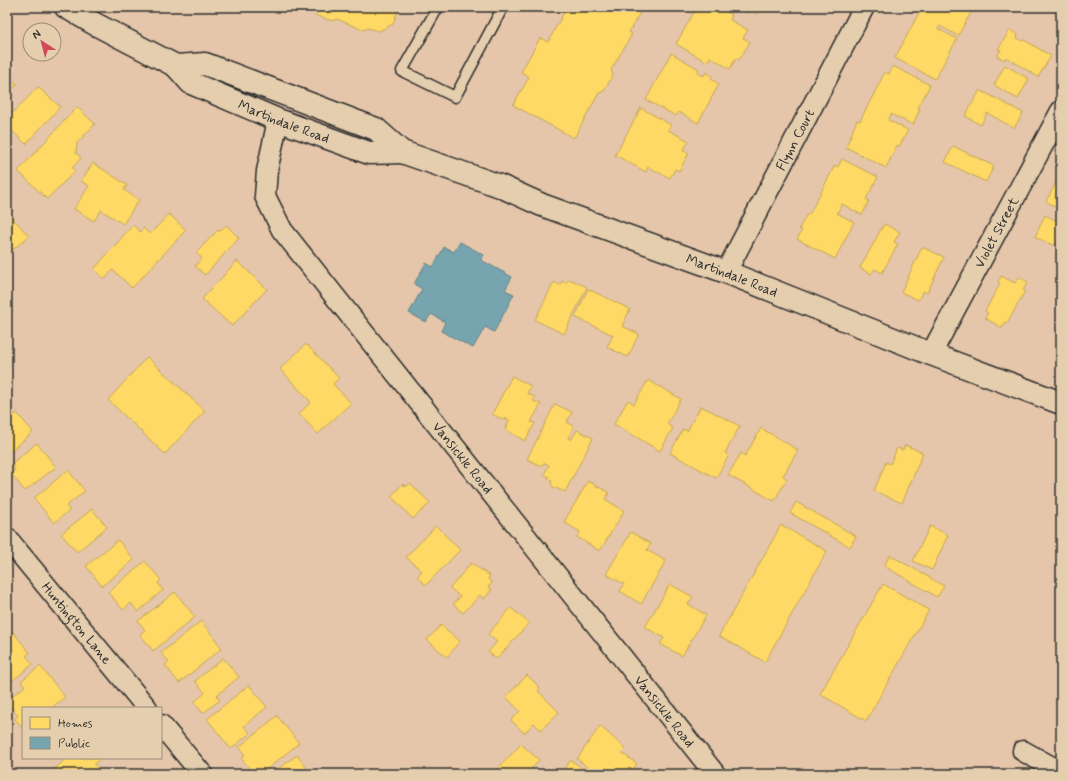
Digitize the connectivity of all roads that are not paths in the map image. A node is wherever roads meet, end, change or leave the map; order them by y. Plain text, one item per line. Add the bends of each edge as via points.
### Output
1 (66, 7) edge
2 (438, 7) edge
3 (503, 7) edge
4 (864, 7) edge
5 (176, 66) junction
6 (1061, 111) edge
7 (278, 120) junction
8 (402, 152) junction
9 (726, 272) junction
10 (931, 354) junction
11 (1061, 403) edge
12 (7, 538) edge
13 (146, 707) edge
14 (162, 725) edge
15 (1023, 751) dead end
16 (708, 771) edge
17 (1061, 772) edge
18 (202, 774) edge

1 - 5 main road, Martindale Road
2 - 3 lane via 402,71 455,97
4 - 9 street, Flynn Court
5 - 7 main road, Martindale Road via 191,83
5 - 8 main road, Martindale Road via 205,64 376,129
6 - 10 street, Violet Street
7 - 8 main road, Martindale Road via 369,153
7 - 16 street, Vansickle Road via 265,196 282,230
8 - 9 main road, Martindale Road via 500,186 542,205
9 - 10 main road, Martindale Road
10 - 11 main road, Martindale Road
12 - 13 street, Huntington Lane
14 - 18 street
15 - 17 street

